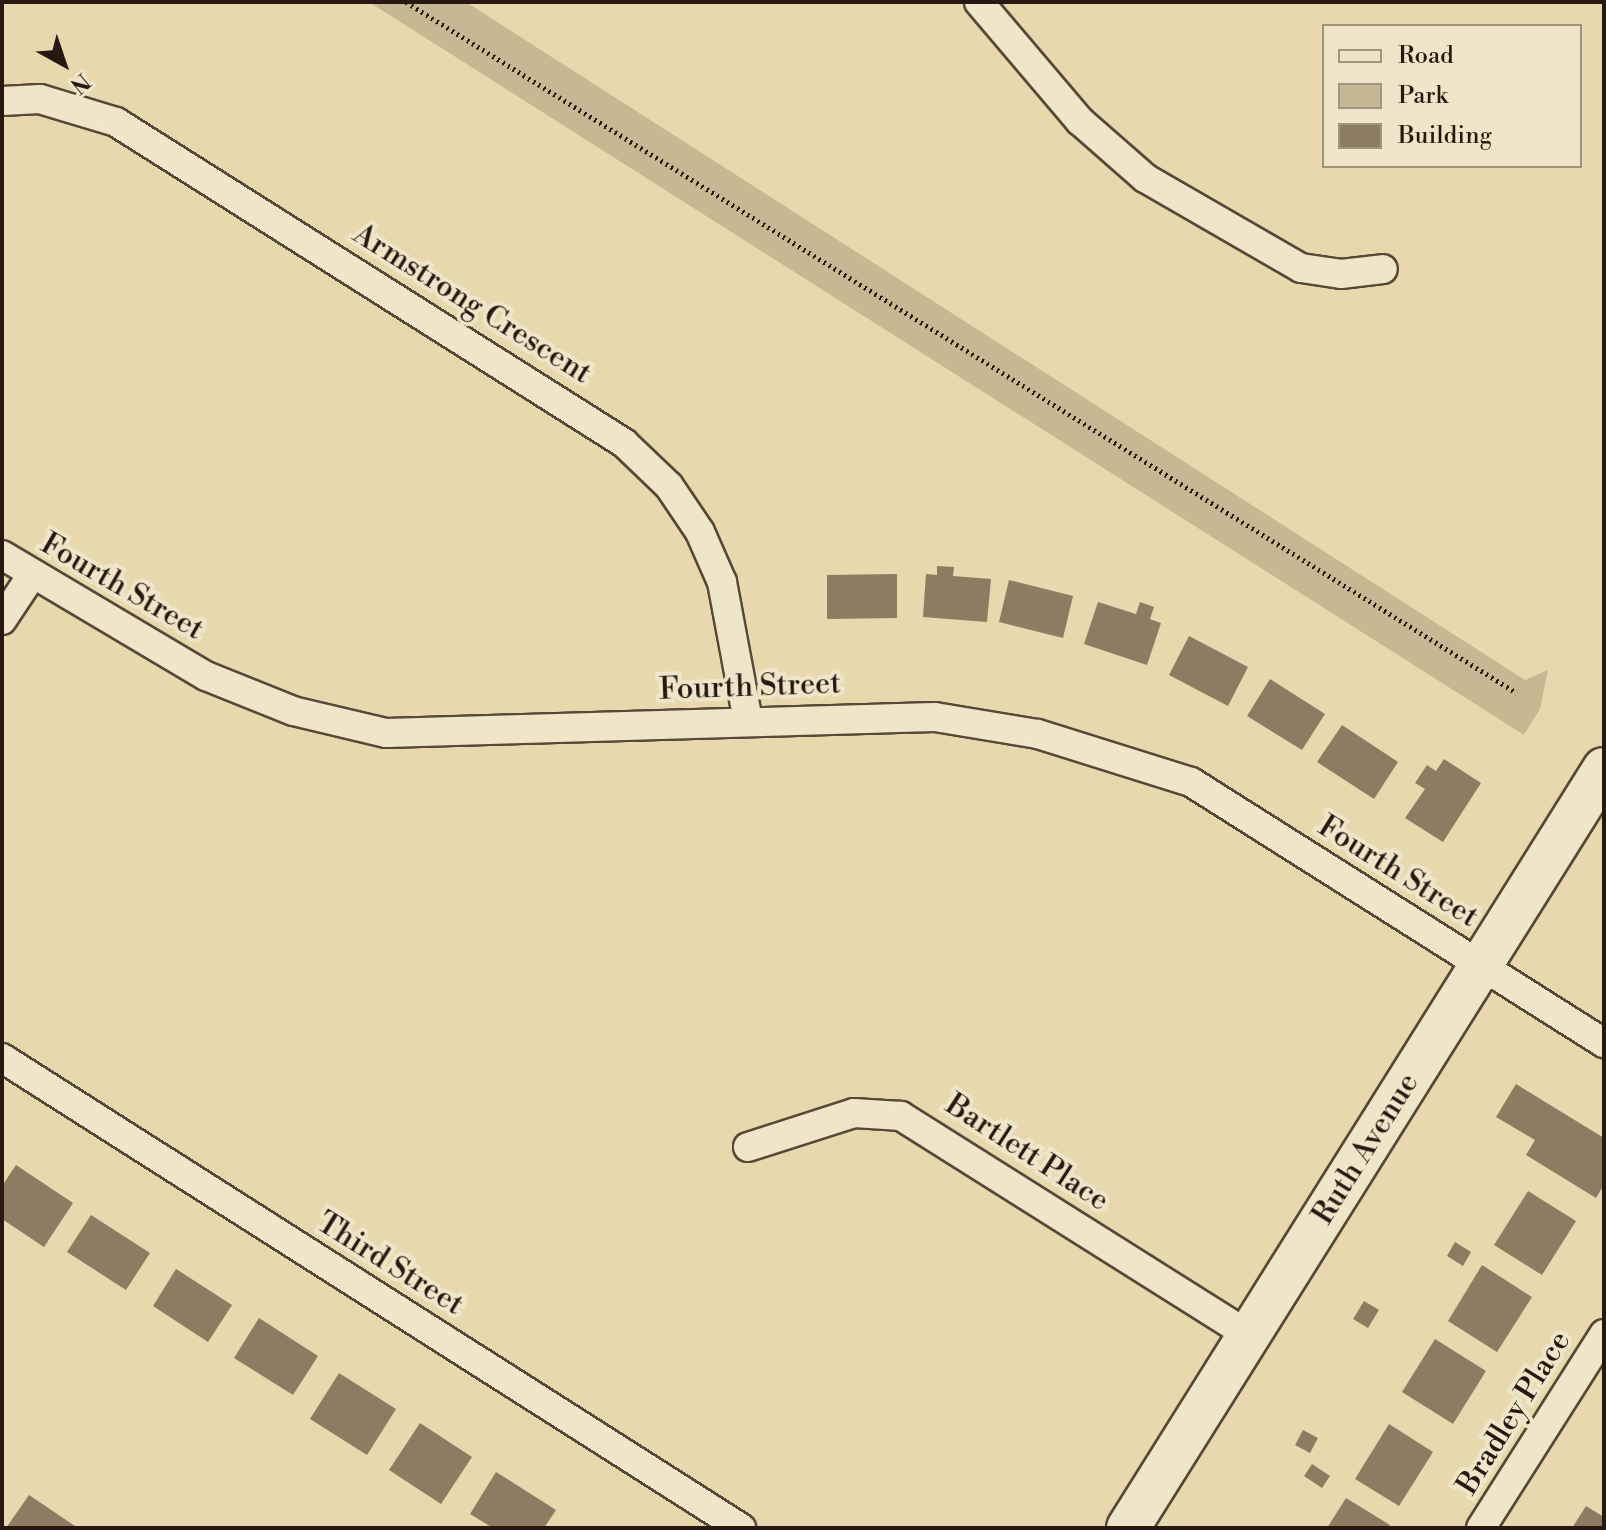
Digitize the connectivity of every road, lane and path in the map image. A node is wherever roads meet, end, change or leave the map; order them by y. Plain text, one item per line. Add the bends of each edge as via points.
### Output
1 (406, 2) edge
2 (979, 2) edge
3 (2, 101) edge
4 (1383, 269) dead end
5 (2, 555) edge
6 (32, 575) junction
7 (2, 620) edge
8 (1517, 693) dead end
9 (748, 721) junction
10 (1604, 769) edge
11 (1481, 965) junction
12 (1604, 1043) edge
13 (2, 1058) edge
14 (748, 1147) dead end
15 (1604, 1334) edge
16 (1250, 1336) junction
17 (741, 1528) edge
18 (1128, 1528) edge
19 (1481, 1528) edge

1 - 8 path
2 - 4 street via 1080,121 1145,178 1301,268 1341,274
3 - 9 street, Armstrong Crescent via 40,99 116,122 624,443 669,486 700,532 722,582
5 - 6 street, Fourth Street
6 - 7 street
6 - 9 street, Fourth Street via 206,676 293,711 386,733
9 - 11 street, Fourth Street via 935,717 1038,734 1191,782
10 - 11 main road, Ruth Avenue
11 - 12 street, Fourth Street
11 - 16 main road, Ruth Avenue
13 - 17 street, Third Street
14 - 16 street, Bartlett Place via 854,1113 901,1116
15 - 19 street, Bradley Place
16 - 18 main road, Ruth Avenue

